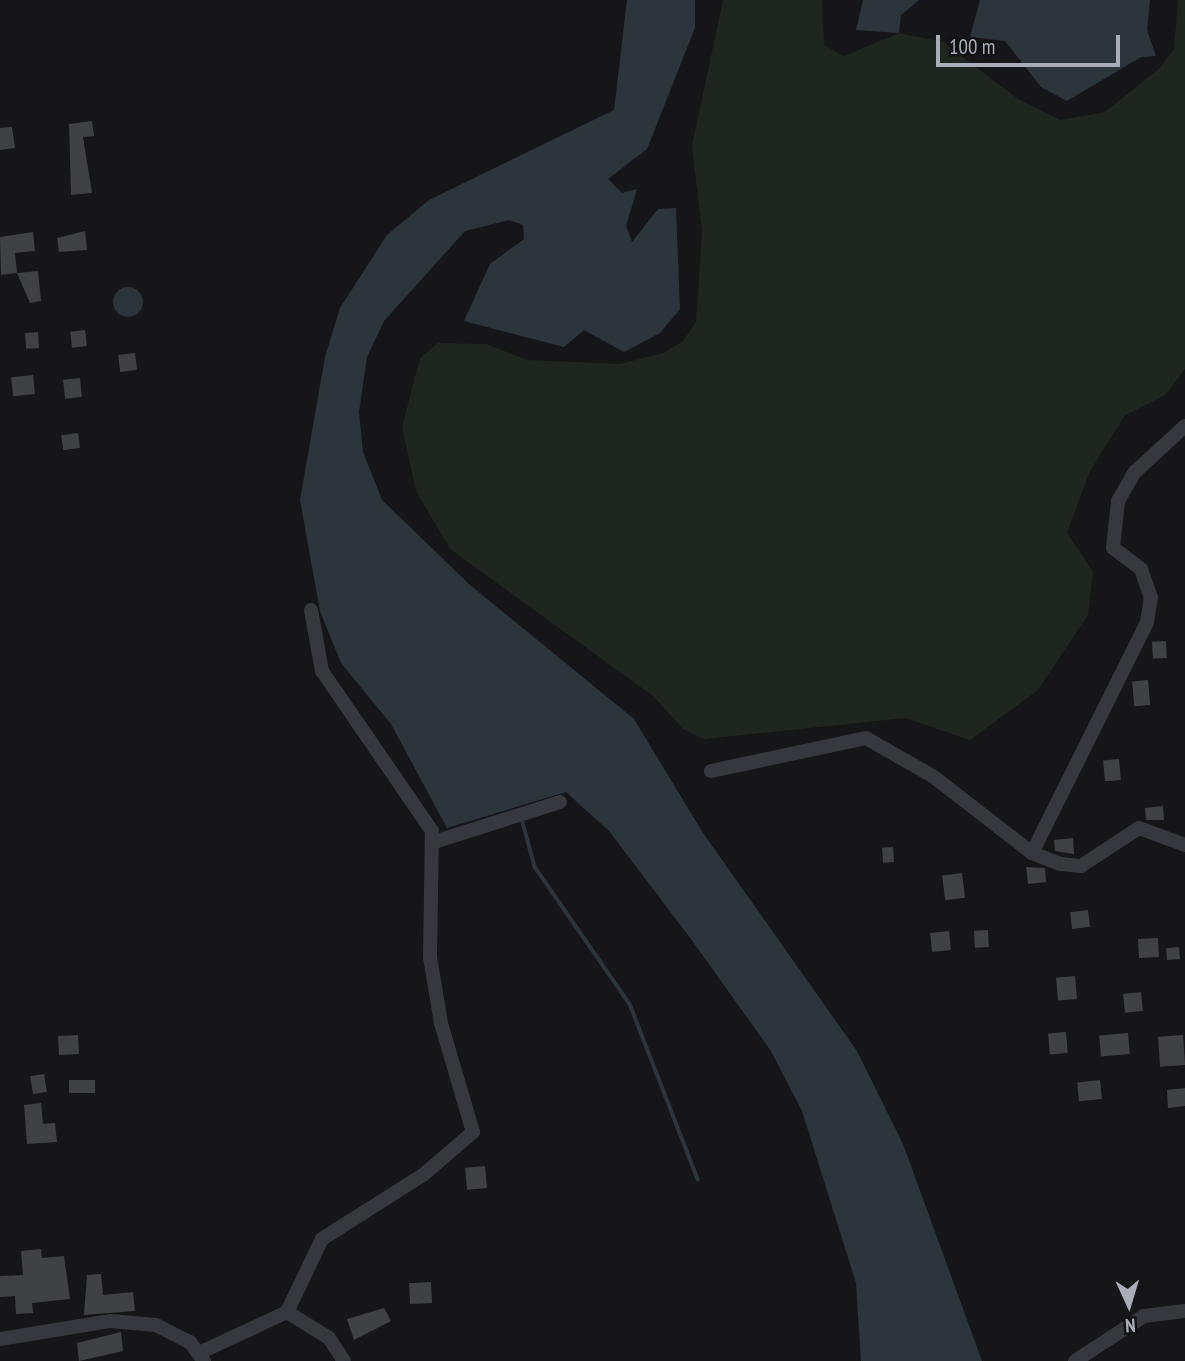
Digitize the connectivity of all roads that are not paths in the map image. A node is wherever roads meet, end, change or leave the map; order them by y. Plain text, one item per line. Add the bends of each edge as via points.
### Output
1 (1185, 426) edge
2 (311, 610) dead end
3 (711, 771) dead end
4 (560, 802) dead end
5 (434, 842) junction
6 (1185, 845) edge
7 (1032, 853) junction
8 (1185, 1311) edge
9 (287, 1312) junction
10 (0, 1339) edge
11 (202, 1357) edge
12 (344, 1361) edge
13 (1075, 1361) edge

1 - 7 street via 1135,472 1118,501 1113,548 1141,569 1151,598 1147,622
2 - 5 street via 322,671 432,831
3 - 7 street via 866,738 934,777
4 - 5 street
5 - 9 street via 430,957 441,1023 474,1132 423,1175 322,1239
6 - 7 street via 1139,828 1080,866
8 - 13 street via 1144,1316
9 - 11 street
9 - 12 street via 329,1338
10 - 11 street via 110,1321 156,1325

